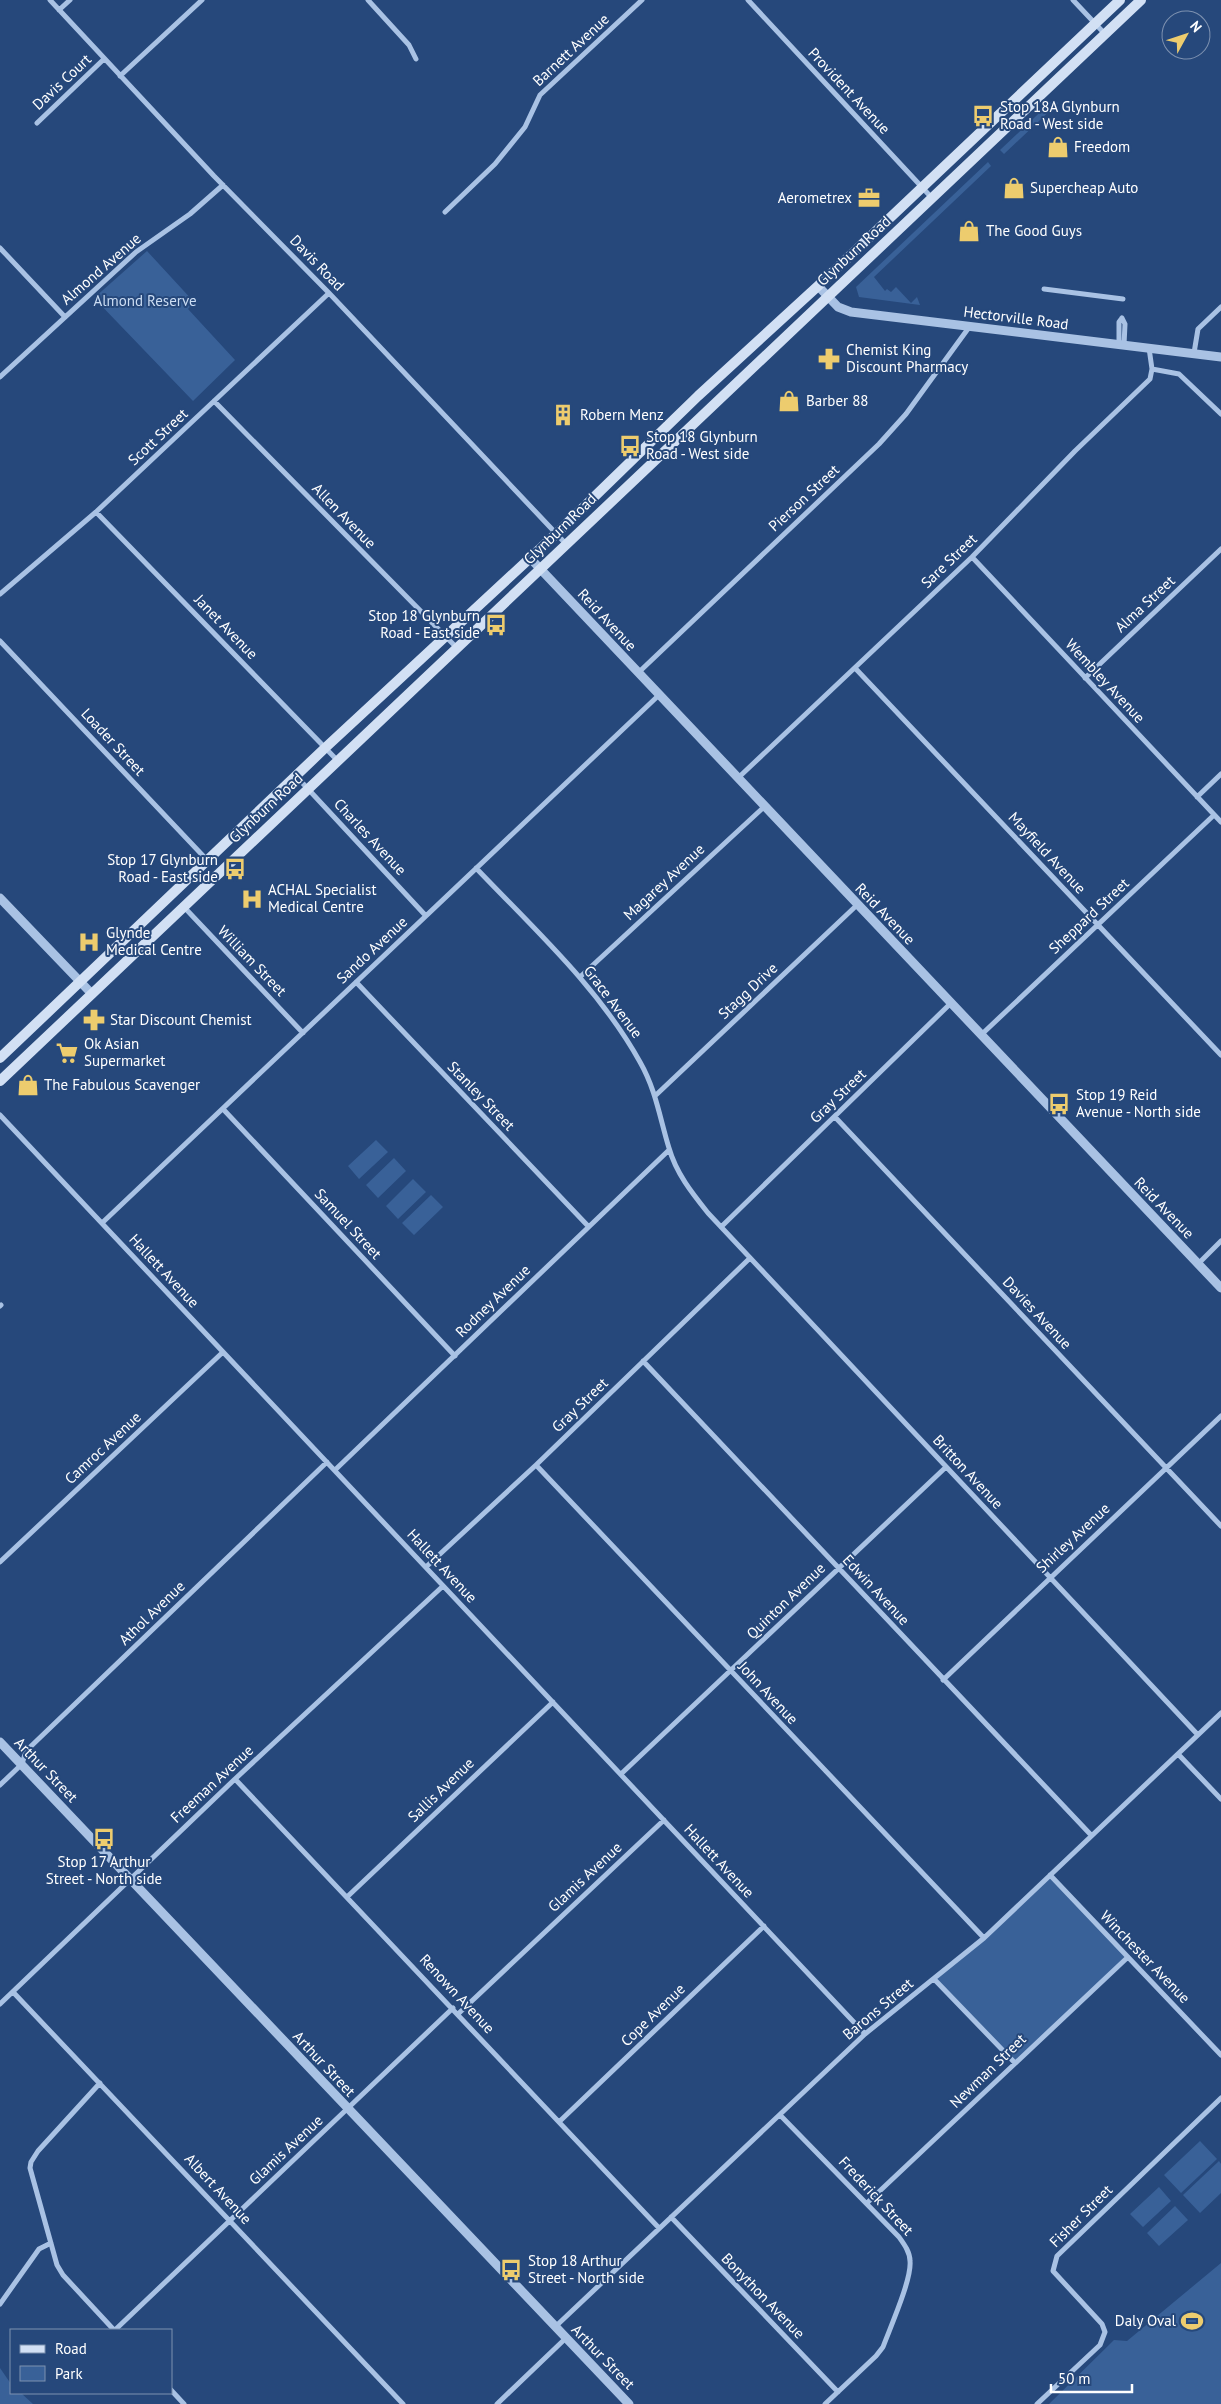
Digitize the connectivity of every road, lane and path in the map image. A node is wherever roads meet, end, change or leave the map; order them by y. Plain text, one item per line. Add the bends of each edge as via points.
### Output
1 (50, 0) edge
2 (70, 0) edge
3 (202, 0) edge
4 (368, 0) edge
5 (642, 0) edge
6 (748, 0) edge
7 (1073, 0) edge
8 (1120, 0) edge
9 (1141, 0) edge
10 (60, 10) junction
11 (1095, 23) junction
12 (1105, 34) junction
13 (104, 59) junction
14 (416, 60) dead end
15 (120, 76) junction
16 (37, 123) dead end
17 (223, 185) junction
18 (922, 188) junction
19 (932, 198) junction
20 (445, 212) dead end
21 (0, 248) edge
22 (818, 286) junction
23 (1044, 289) dead end
24 (328, 292) junction
25 (828, 296) junction
26 (1123, 299) dead end
27 (1221, 307) edge
28 (65, 317) junction
29 (970, 326) junction
30 (1150, 348) junction
31 (1194, 353) junction
32 (1221, 357) edge
33 (1152, 369) junction
34 (0, 377) edge
35 (214, 401) junction
36 (1221, 414) edge
37 (96, 512) junction
38 (556, 534) junction
39 (566, 544) junction
40 (1221, 549) edge
41 (972, 557) junction
42 (530, 558) junction
43 (540, 569) junction
44 (0, 594) edge
45 (444, 636) junction
46 (0, 641) edge
47 (457, 648) junction
48 (855, 668) junction
49 (638, 673) junction
50 (1085, 678) junction
51 (659, 695) junction
52 (325, 748) junction
53 (337, 760) junction
54 (1221, 774) edge
55 (296, 776) junction
56 (738, 778) junction
57 (309, 789) junction
58 (1197, 797) junction
59 (764, 806) junction
60 (1214, 815) junction
61 (1221, 822) edge
62 (207, 860) junction
63 (476, 868) junction
64 (0, 898) edge
65 (857, 905) junction
66 (182, 906) junction
67 (426, 916) junction
68 (1098, 925) junction
69 (580, 977) junction
70 (80, 980) junction
71 (356, 982) junction
72 (92, 994) junction
73 (951, 1003) junction
74 (303, 1033) junction
75 (980, 1035) junction
76 (1221, 1055) edge
77 (0, 1058) edge
78 (0, 1080) edge
79 (656, 1095) junction
80 (223, 1109) junction
81 (0, 1115) edge
82 (835, 1117) junction
83 (669, 1150) junction
84 (102, 1223) junction
85 (588, 1226) junction
86 (721, 1227) junction
87 (1221, 1241) edge
88 (750, 1258) junction
89 (1198, 1264) junction
90 (1221, 1288) edge
91 (223, 1352) junction
92 (455, 1356) junction
93 (643, 1361) junction
94 (1221, 1416) edge
95 (327, 1462) junction
96 (536, 1465) junction
97 (946, 1467) junction
98 (1166, 1468) junction
99 (335, 1470) junction
100 (1221, 1526) edge
101 (0, 1562) edge
102 (426, 1567) junction
103 (838, 1568) junction
104 (1049, 1577) junction
105 (443, 1586) junction
106 (730, 1671) junction
107 (943, 1680) junction
108 (553, 1702) junction
109 (1221, 1713) edge
110 (1198, 1735) junction
111 (0, 1742) edge
112 (1178, 1754) junction
113 (22, 1764) junction
114 (621, 1774) junction
115 (235, 1779) junction
116 (0, 1785) edge
117 (1221, 1799) edge
118 (664, 1820) junction
119 (1091, 1835) junction
120 (1050, 1875) junction
121 (130, 1878) junction
122 (347, 1897) junction
123 (764, 1926) junction
124 (984, 1938) junction
125 (1128, 1957) junction
126 (934, 1979) junction
127 (13, 1992) junction
128 (0, 2004) edge
129 (453, 2008) junction
130 (458, 2014) junction
131 (865, 2034) junction
132 (1221, 2055) edge
133 (1015, 2063) junction
134 (100, 2084) junction
135 (1221, 2098) edge
136 (348, 2110) junction
137 (780, 2115) junction
138 (560, 2121) junction
139 (868, 2203) junction
140 (671, 2217) junction
141 (230, 2220) junction
142 (659, 2228) junction
143 (51, 2243) junction
144 (0, 2304) edge
145 (555, 2327) junction
146 (114, 2329) edge
147 (116, 2329) edge
148 (566, 2338) junction
149 (172, 2391) edge
150 (838, 2392) junction
151 (184, 2404) edge
152 (403, 2404) edge
153 (497, 2404) edge
154 (629, 2404) edge
155 (826, 2404) edge
156 (1037, 2404) edge

1 - 10 street, Davis Road
2 - 10 street
3 - 15 street
4 - 14 street via 409,45
5 - 20 street, Barnett Avenue via 540,94 525,128 496,164
6 - 18 street, Provident Avenue
7 - 11 street
8 - 11 main road, Glynburn Road
9 - 12 main road, Glynburn Road
10 - 13 street, Davis Road
11 - 12 street
11 - 18 main road, Glynburn Road
12 - 19 main road, Glynburn Road
13 - 15 street, Davis Road
13 - 16 street, Davis Court
15 - 17 street, Davis Road
17 - 24 street, Davis Road
17 - 28 street, Almond Avenue via 190,214 136,252
18 - 19 street, Provident Avenue
18 - 22 main road, Glynburn Road
19 - 25 main road, Glynburn Road
21 - 28 street
22 - 25 street, Hectorville Road
22 - 38 main road, Glynburn Road via 698,396
23 - 26 street
24 - 35 street, Scott Street
24 - 38 street, Davis Road
25 - 29 street, Hectorville Road via 838,307 851,312
25 - 39 main road, Glynburn Road
27 - 31 street via 1198,329
28 - 34 street, Almond Avenue
29 - 30 street, Hectorville Road
29 - 49 street, Pierson Street via 906,414 879,444
30 - 31 street, Hectorville Road
30 - 33 street
31 - 32 street, Hectorville Road
33 - 36 street via 1173,371 1192,384
33 - 41 street, Sare Street via 1150,379
35 - 37 street, Scott Street
35 - 45 street, Allen Avenue
37 - 44 street, Scott Street
37 - 52 street, Janet Avenue
38 - 39 street, Davis Road
38 - 42 main road, Glynburn Road
39 - 43 main road, Glynburn Road
40 - 50 street, Alma Street
41 - 48 street, Sare Street
41 - 50 street, Wembley Avenue
42 - 43 street, Reid Avenue
42 - 45 main road, Glynburn Road
43 - 47 main road, Glynburn Road
43 - 49 street, Reid Avenue
45 - 47 street, Allen Avenue
45 - 52 main road, Glynburn Road
46 - 62 street, Loader Street
47 - 53 main road, Glynburn Road
48 - 56 street, Sare Street
48 - 68 street, Mayfield Avenue
49 - 51 street, Reid Avenue
50 - 58 street, Wembley Avenue
51 - 56 street, Reid Avenue
51 - 63 street, Sando Avenue
52 - 53 street, Janet Avenue
52 - 55 main road, Glynburn Road
53 - 57 main road, Glynburn Road
54 - 58 street
55 - 57 street, Charles Avenue
55 - 62 main road, Glynburn Road
56 - 59 street, Reid Avenue
57 - 66 main road, Glynburn Road
57 - 67 street, Charles Avenue
58 - 60 street, Wembley Avenue
59 - 65 street, Reid Avenue
59 - 69 street, Magarey Avenue
60 - 61 street, Wembley Avenue
60 - 68 street, Sheppard Street
62 - 70 main road, Glynburn Road
63 - 67 street, Sando Avenue
63 - 69 street, Grace Avenue
64 - 70 street
65 - 73 street, Reid Avenue
65 - 79 street, Stagg Drive
66 - 72 main road, Glynburn Road
66 - 74 street, William Street
67 - 71 street, Sando Avenue
68 - 75 street, Sheppard Street
68 - 76 street, Mayfield Avenue
69 - 79 street, Grace Avenue via 626,1037
70 - 72 street
70 - 77 main road, Glynburn Road
71 - 74 street, Sando Avenue
71 - 85 street, Stanley Street
72 - 78 main road, Glynburn Road
73 - 75 street, Reid Avenue
73 - 82 street, Gray Street
74 - 80 street, Sando Avenue
75 - 89 street, Reid Avenue
79 - 83 street, Grace Avenue
80 - 84 street, Sando Avenue
80 - 92 street, Samuel Street
81 - 84 street, Hallett Avenue
82 - 86 street, Gray Street
82 - 98 street, Davies Avenue
83 - 85 street, Rodney Avenue
83 - 86 street, Grace Avenue via 692,1194
84 - 91 street, Hallett Avenue
85 - 92 street, Rodney Avenue
86 - 88 street, Britton Avenue
87 - 89 street
88 - 93 street, Gray Street
88 - 97 street, Britton Avenue
89 - 90 street, Reid Avenue
91 - 95 street, Hallett Avenue
91 - 101 street, Camroc Avenue
92 - 99 street, Rodney Avenue
93 - 96 street, Gray Street
93 - 103 street, Edwin Avenue
94 - 98 street, Shirley Avenue
95 - 99 street, Hallett Avenue
95 - 113 street, Athol Avenue via 26,1751
96 - 102 street, Gray Street
96 - 106 street, John Avenue
97 - 103 street, Quinton Avenue
97 - 104 street, Britton Avenue
98 - 100 street, Davies Avenue
98 - 104 street, Shirley Avenue
99 - 102 street, Hallett Avenue
102 - 105 street, Hallett Avenue
103 - 106 street, Quinton Avenue
103 - 107 street, Edwin Avenue
104 - 107 street, Shirley Avenue
104 - 110 street, Britton Avenue
105 - 108 street, Hallett Avenue
105 - 115 street, Freeman Avenue
106 - 114 street, Quinton Avenue
106 - 124 street, John Avenue
107 - 119 street, Edwin Avenue
108 - 114 street, Hallett Avenue
108 - 122 street, Sallis Avenue
109 - 110 street, Barons Street
110 - 112 street, Barons Street
111 - 113 street, Arthur Street
112 - 117 street
112 - 119 street, Barons Street
113 - 116 street, Athol Avenue
113 - 121 street, Arthur Street
114 - 118 street, Hallett Avenue
115 - 121 street, Freeman Avenue
115 - 122 street, Renown Avenue
118 - 123 street, Hallett Avenue
118 - 130 street, Glamis Avenue
119 - 120 street, Barons Street
120 - 124 street, Barons Street
120 - 125 street, Winchester Avenue
121 - 127 street, Freeman Avenue
121 - 136 street, Arthur Street
122 - 129 street, Renown Avenue
123 - 131 street, Hallett Avenue
123 - 138 street, Cope Avenue
124 - 126 street, Barons Street
125 - 132 street, Winchester Avenue
125 - 133 street, Newman Street
126 - 131 street, Barons Street
126 - 133 street
127 - 128 street, Freeman Avenue
127 - 134 street, Albert Avenue
129 - 130 street, Renown Avenue
129 - 136 street, Glamis Avenue
130 - 138 street, Renown Avenue
131 - 137 street, Barons Street
133 - 139 street, Newman Street
134 - 141 street, Albert Avenue
134 - 143 street via 31,2162
135 - 156 street, Fisher Street via 1057,2256 1053,2271 1102,2324 1105,2332 1100,2345
136 - 141 street, Glamis Avenue
136 - 145 street, Arthur Street
137 - 139 street, Frederick Street
137 - 140 street, Barons Street
138 - 142 street, Renown Avenue
139 - 150 street, Frederick Street via 907,2249 911,2268 883,2347
140 - 142 street, Barons Street
140 - 150 street, Bonython Avenue
141 - 147 street, Glamis Avenue
141 - 152 street, Albert Avenue
142 - 145 street, Barons Street
143 - 144 street via 39,2249
143 - 146 street via 63,2275
145 - 148 street, Arthur Street
148 - 153 street
148 - 154 street, Arthur Street
149 - 151 street
150 - 155 street, Frederick Street

